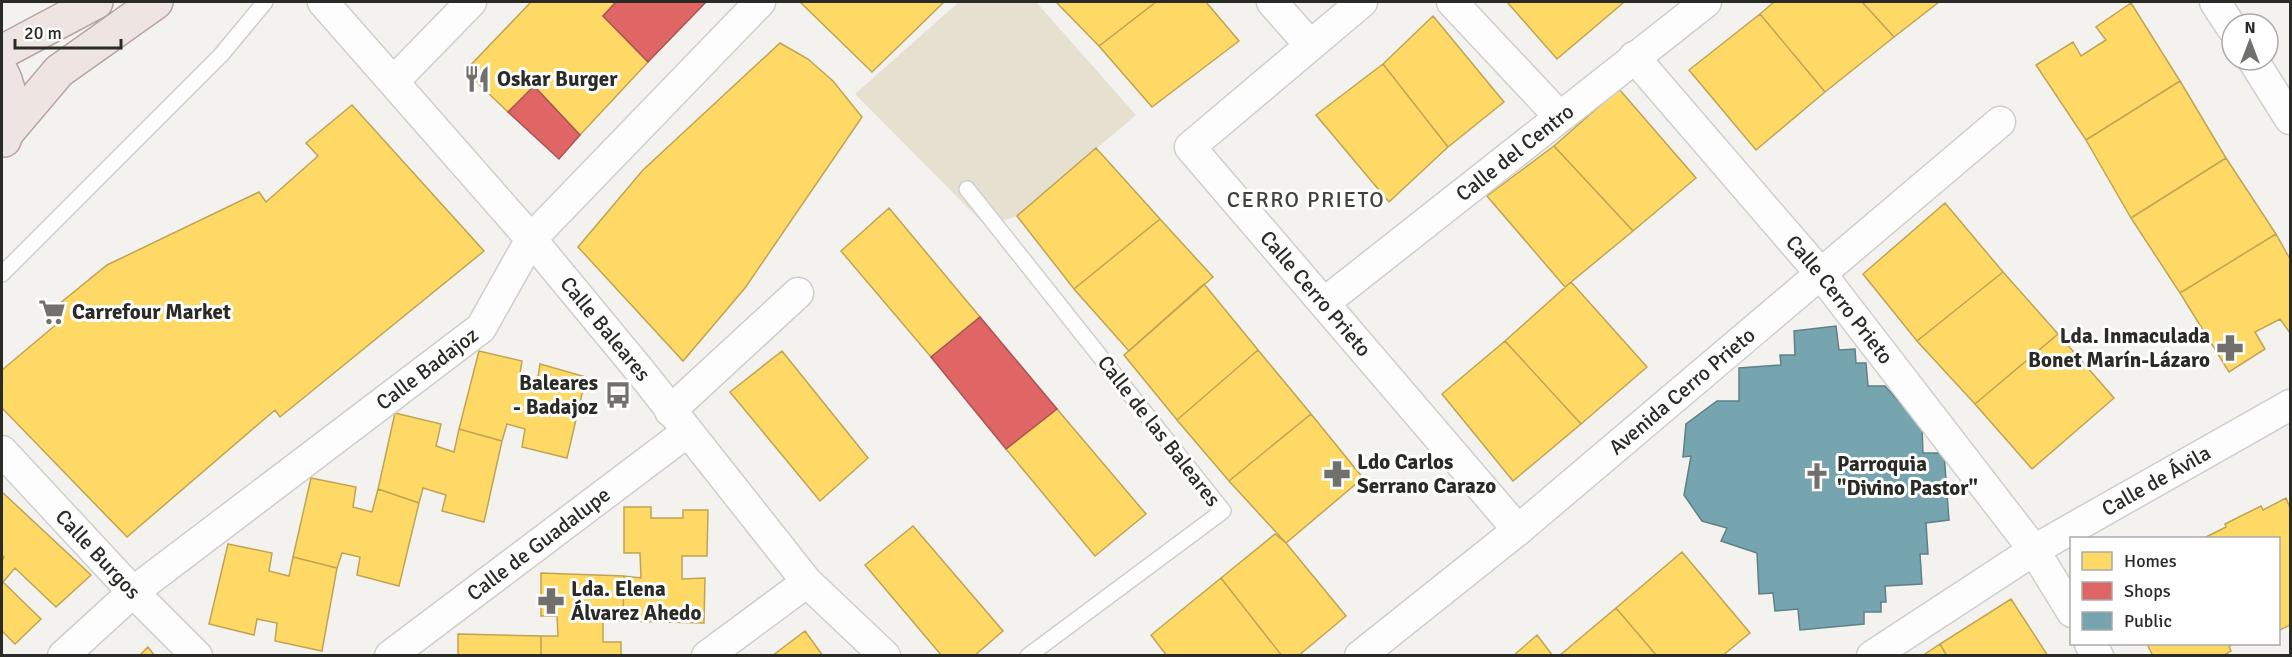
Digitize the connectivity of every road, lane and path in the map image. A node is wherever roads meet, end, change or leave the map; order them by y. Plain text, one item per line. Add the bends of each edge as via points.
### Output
1 (96, 2) edge
2 (156, 2) edge
3 (265, 2) edge
4 (323, 2) edge
5 (471, 2) edge
6 (760, 2) edge
7 (1272, 2) edge
8 (1362, 2) edge
9 (1452, 2) edge
10 (1706, 2) edge
11 (1310, 45) junction
12 (2, 52) edge
13 (1634, 57) junction
14 (2261, 72) edge
15 (2, 73) edge
16 (394, 81) junction
17 (1559, 116) junction
18 (2290, 119) edge
19 (2000, 122) dead end
20 (5, 138) edge
21 (967, 189) dead end
22 (531, 239) junction
23 (2, 274) edge
24 (1821, 274) junction
25 (798, 293) dead end
26 (1324, 303) junction
27 (2290, 405) edge
28 (678, 421) junction
29 (2, 451) edge
30 (1518, 530) junction
31 (2034, 550) junction
32 (807, 582) junction
33 (133, 592) junction
34 (2070, 609) edge
35 (63, 656) edge
36 (196, 656) edge
37 (390, 656) edge
38 (707, 656) edge
39 (885, 656) edge
40 (1028, 656) edge
41 (1360, 656) edge
42 (1872, 656) edge

1 - 12 main road
2 - 20 main road via 59,71
3 - 23 lane via 221,54
4 - 16 street, Calle Baleares
5 - 16 street
6 - 22 street, Calle Badajoz
7 - 11 street
8 - 11 street, Calle Cerro Prieto
9 - 17 street
10 - 13 street, Calle del Centro
11 - 26 street, Calle Cerro Prieto via 1190,147
13 - 17 street, Calle del Centro
13 - 24 street, Calle Cerro Prieto
14 - 18 street
15 - 20 main road via 10,101
16 - 22 street, Calle Baleares
17 - 26 street, Calle del Centro
19 - 24 street, Avenida Cerro Prieto
21 - 40 lane, Calle de las Baleares via 1223,511
22 - 28 street, Calle Baleares
22 - 33 street, Calle Badajoz via 481,328
24 - 30 street, Avenida Cerro Prieto
24 - 31 street, Calle Cerro Prieto
25 - 28 street, Calle de Guadalupe
26 - 30 street, Calle Cerro Prieto
27 - 31 street, Calle de Ávila
28 - 32 street, Calle Baleares
28 - 37 street, Calle de Guadalupe
29 - 33 street, Calle Burgos
30 - 41 street, Avenida Cerro Prieto
31 - 34 street, Calle Cerro Prieto
31 - 42 street, Calle de Ávila
32 - 38 street
32 - 39 street, Calle Baleares
33 - 35 street, Calle Badajoz
33 - 36 street, Calle Burgos

